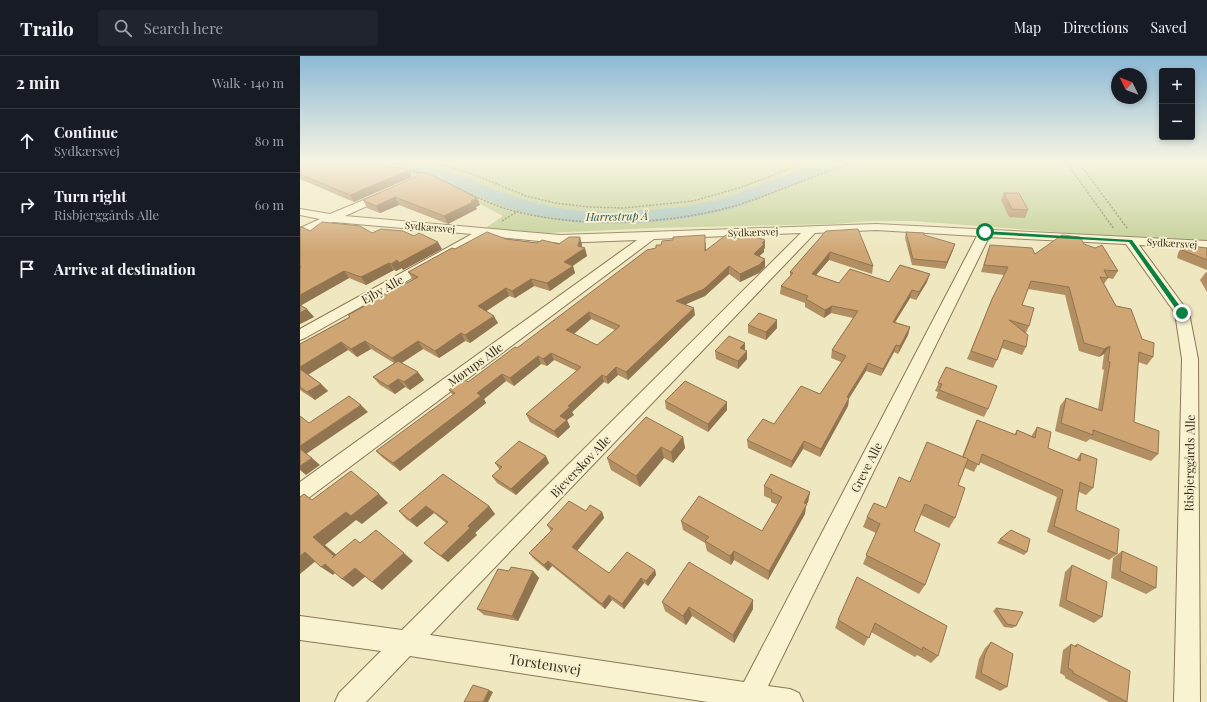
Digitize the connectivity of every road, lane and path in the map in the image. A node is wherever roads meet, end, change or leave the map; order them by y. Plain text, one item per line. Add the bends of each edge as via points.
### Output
1 (392, 191) edge
2 (465, 191) edge
3 (514, 191) edge
4 (728, 191) edge
5 (771, 191) edge
6 (1088, 191) edge
7 (1100, 191) edge
8 (300, 212) edge
9 (331, 218) junction
10 (812, 229) junction
11 (300, 232) edge
12 (485, 232) junction
13 (985, 232) junction
14 (650, 236) junction
15 (1127, 241) junction
16 (1207, 245) edge
17 (300, 335) edge
18 (300, 493) edge
19 (300, 628) edge
20 (406, 643) junction
21 (748, 699) edge
22 (348, 702) edge
23 (790, 702) edge
24 (1187, 702) edge

1 - 9 street
2 - 5 path via 523,212 579,221 621,221 675,217 728,207
3 - 4 path via 555,203 624,208 693,201
6 - 15 path
7 - 15 path via 1133,236
8 - 9 street, Sydkærsvej
9 - 11 street
9 - 12 street, Sydkærsvej
10 - 13 street, Sydkærsvej via 876,227
10 - 14 street, Sydkærsvej
10 - 20 street, Bjeverskov Alle
12 - 14 street, Sydkærsvej via 560,239
12 - 17 street, Ejby Alle
13 - 15 street, Sydkærsvej
13 - 21 street, Greve Alle
14 - 18 street, Mørups Alle
15 - 16 street, Sydkærsvej
15 - 24 street, Risbjerggårds Alle via 1182,313 1190,359
19 - 20 street, Torstensvej
20 - 21 street, Torstensvej
20 - 22 street, Bjeverskov Alle
21 - 23 street, Torstensvej

